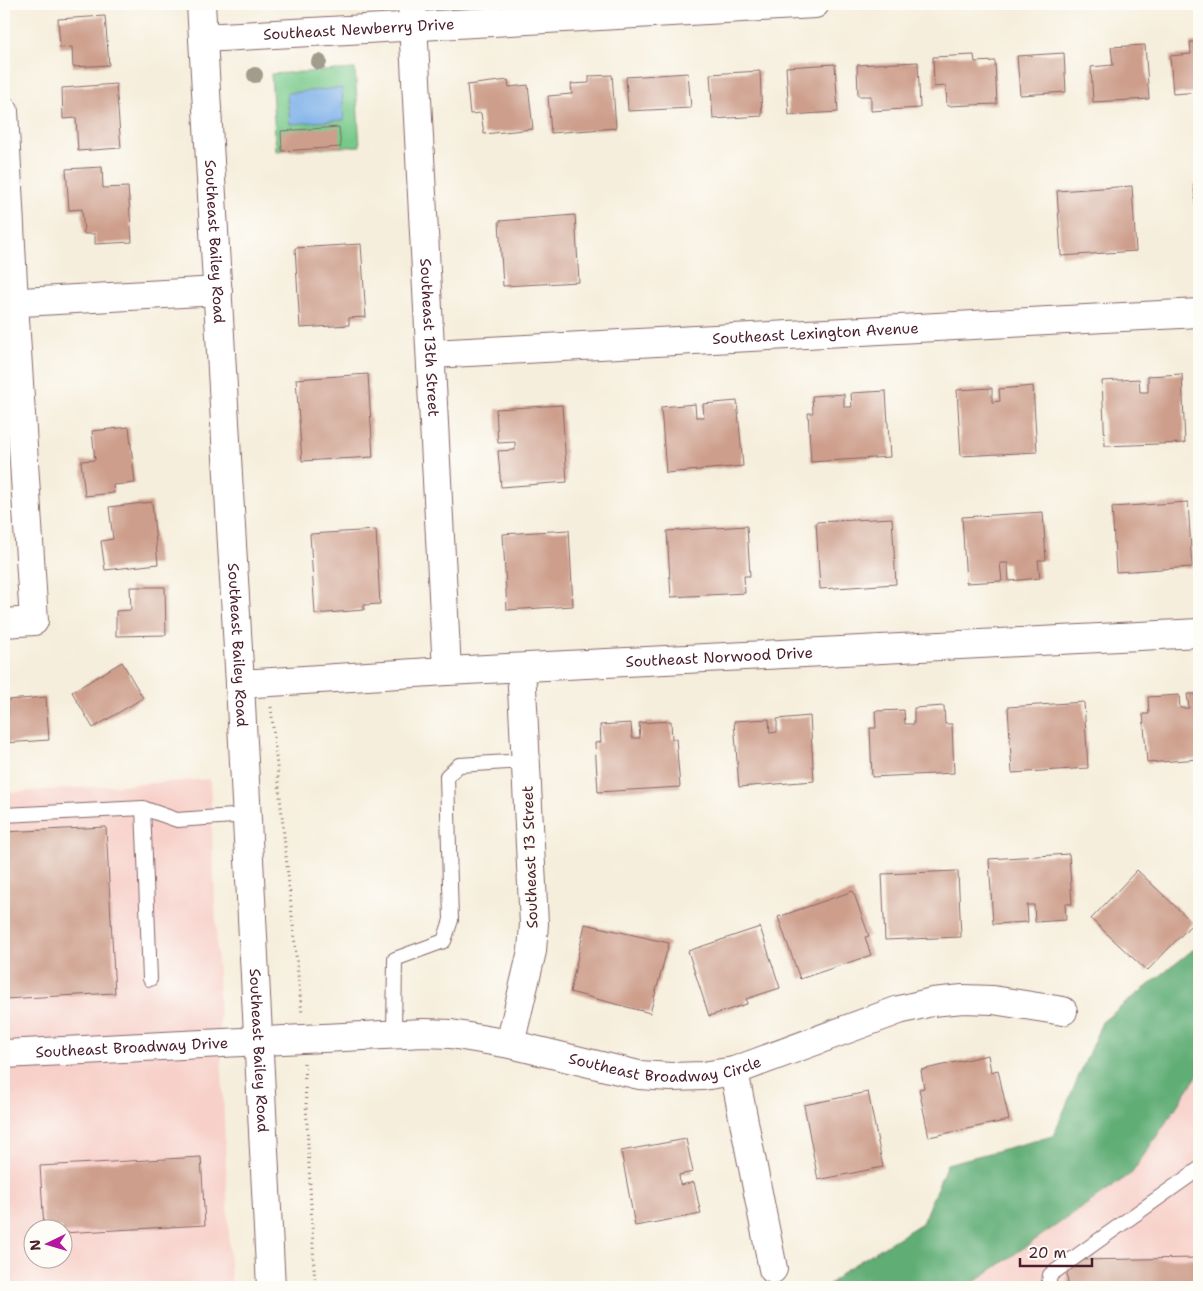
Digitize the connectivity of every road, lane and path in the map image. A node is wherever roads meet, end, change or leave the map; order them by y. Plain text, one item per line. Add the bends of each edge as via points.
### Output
1 (201, 4) edge
2 (815, 4) edge
3 (767, 5) edge
4 (413, 15) edge
5 (203, 38) junction
6 (4, 112) edge
7 (218, 291) junction
8 (9, 303) edge
9 (1199, 314) edge
10 (431, 354) junction
11 (4, 623) edge
12 (1199, 633) edge
13 (521, 668) junction
14 (447, 671) junction
15 (240, 684) junction
16 (271, 707) dead end
17 (526, 762) junction
18 (143, 808) junction
19 (4, 815) edge
20 (247, 815) junction
21 (150, 979) dead end
22 (1063, 1011) dead end
23 (394, 1034) junction
24 (303, 1039) junction
25 (259, 1041) junction
26 (510, 1044) junction
27 (4, 1054) edge
28 (734, 1071) junction
29 (1199, 1169) edge
30 (773, 1270) dead end
31 (271, 1287) edge
32 (315, 1287) edge
33 (1048, 1287) edge

1 - 5 street, Southeast Bailey Road
2 - 3 street, Southeast Newberry Drive
3 - 4 street, Southeast Newberry Drive
4 - 5 street, Southeast Newberry Drive
4 - 10 street, Southeast 13th Street
5 - 7 street, Southeast Bailey Road
6 - 8 street
7 - 8 street
7 - 15 street, Southeast Bailey Road
8 - 11 street via 34,621
9 - 10 street, Southeast Lexington Avenue
10 - 14 street, Southeast 13th Street
12 - 13 street, Southeast Norwood Drive
13 - 14 street, Southeast Norwood Drive
13 - 17 street, Southeast 13 Street
14 - 15 street, Southeast Norwood Drive
15 - 20 street, Southeast Bailey Road
16 - 24 path
17 - 23 lane via 459,765 447,776 451,920 444,941 396,960
17 - 26 street, Southeast 13 Street via 534,924 532,951
18 - 19 lane
18 - 20 lane via 176,820
18 - 21 lane
20 - 25 street, Southeast Bailey Road
22 - 28 street, Southeast Broadway Circle via 992,1000 932,1002 899,1010
23 - 24 street, Southeast Broadway Circle
23 - 26 street, Southeast Broadway Circle via 451,1034
24 - 25 street, Southeast Broadway Circle
24 - 32 path
25 - 27 street, Southeast Broadway Drive
25 - 31 street, Southeast Bailey Road
26 - 28 street, Southeast Broadway Circle via 639,1075 671,1078
28 - 30 street
29 - 33 lane via 1050,1275

